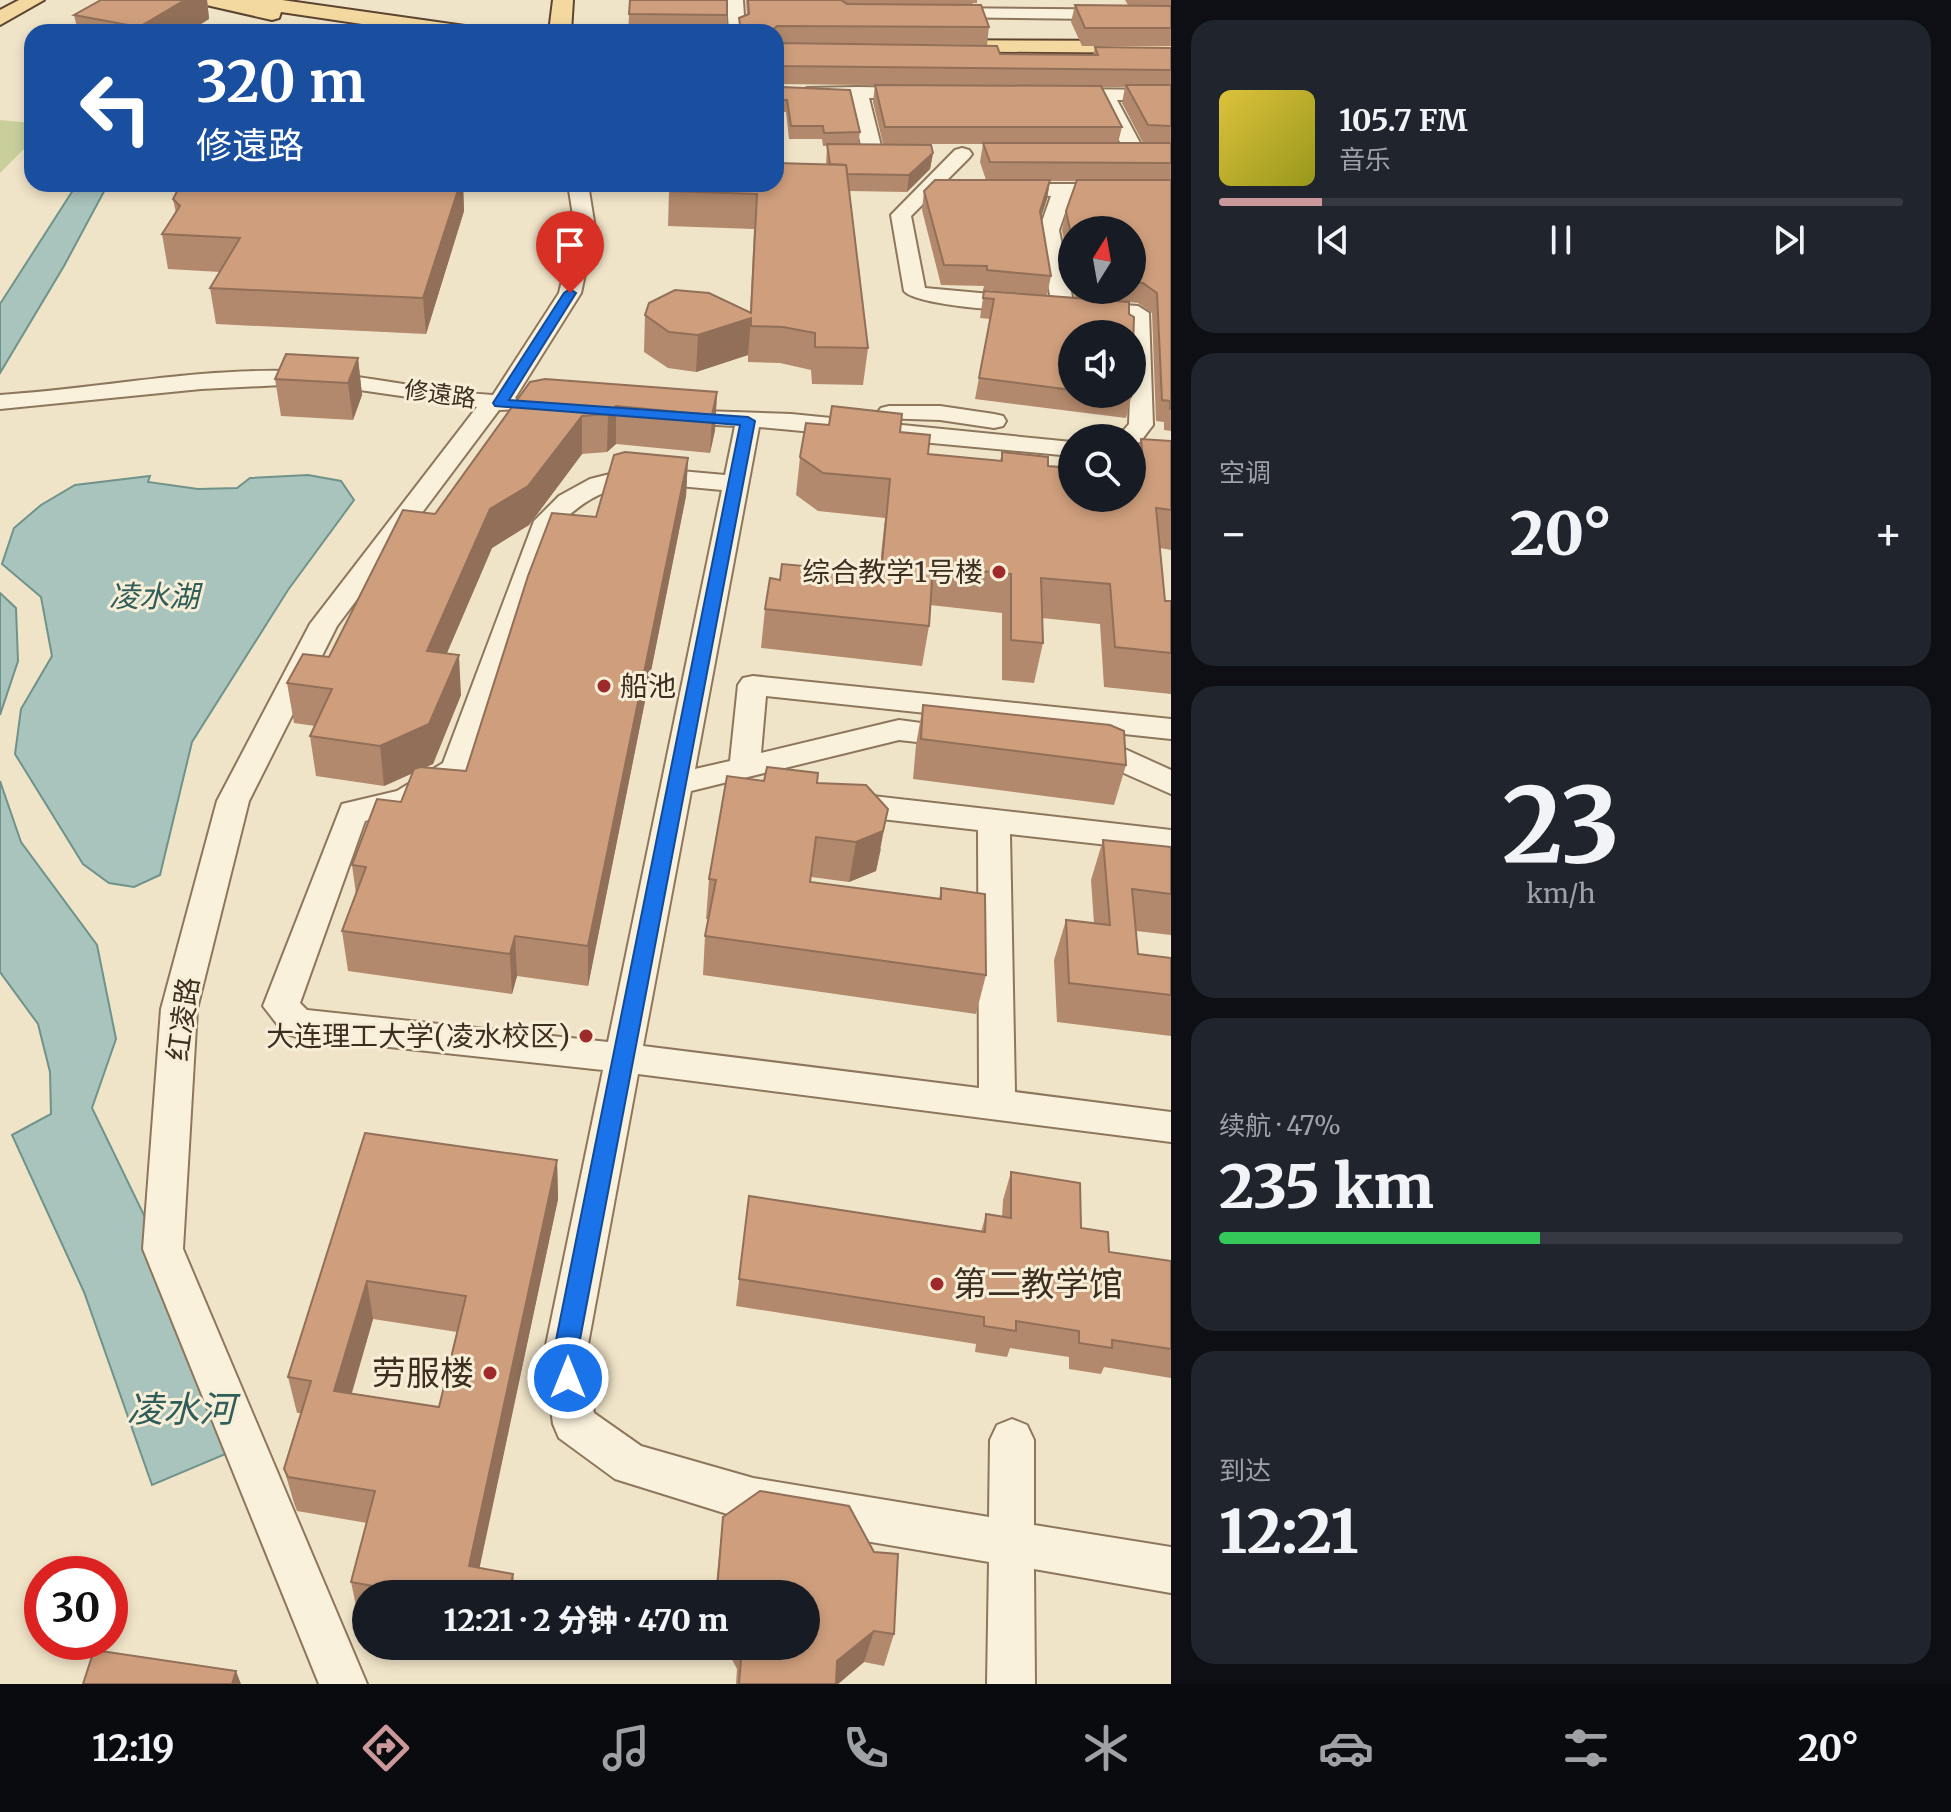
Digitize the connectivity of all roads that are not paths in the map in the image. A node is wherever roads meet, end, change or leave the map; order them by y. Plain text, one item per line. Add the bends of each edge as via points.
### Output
1 (11, 0) edge
2 (34, 0) edge
3 (209, 0) edge
4 (249, 0) edge
5 (563, 0) edge
6 (580, 0) edge
7 (735, 0) edge
8 (0, 6) edge
9 (989, 7) edge
10 (1077, 7) edge
11 (920, 13) edge
12 (1171, 15) edge
13 (0, 19) edge
14 (327, 24) edge
15 (402, 24) edge
16 (561, 24) edge
17 (578, 24) edge
18 (736, 24) edge
19 (1171, 47) edge
20 (886, 50) edge
21 (1000, 51) junction
22 (1171, 56) edge
23 (858, 92) junction
24 (784, 93) edge
25 (935, 93) edge
26 (1043, 94) edge
27 (1105, 94) junction
28 (1171, 95) edge
29 (1159, 153) edge
30 (849, 154) edge
31 (932, 154) edge
32 (923, 190) junction
33 (954, 190) edge
34 (985, 190) edge
35 (1063, 190) junction
36 (1171, 190) edge
37 (560, 192) edge
38 (579, 192) edge
39 (1063, 307) junction
40 (0, 402) edge
41 (493, 402) junction
42 (530, 406) edge
43 (650, 415) edge
44 (748, 421) junction
45 (820, 424) junction
46 (1141, 424) edge
47 (1058, 430) edge
48 (1058, 448) edge
49 (737, 484) junction
50 (1171, 729) edge
51 (994, 740) edge
52 (1057, 747) edge
53 (750, 781) junction
54 (1171, 783) edge
55 (676, 784) junction
56 (819, 801) edge
57 (994, 821) junction
58 (1171, 841) edge
59 (622, 1058) junction
60 (997, 1104) junction
61 (1171, 1127) edge
62 (1012, 1440) dead end
63 (1011, 1542) junction
64 (1171, 1570) edge
65 (343, 1684) edge
66 (1011, 1684) edge

1 - 8 main road
2 - 13 main road
3 - 14 main road
4 - 15 main road
5 - 16 main road
6 - 17 main road
7 - 18 street
9 - 10 street
9 - 11 street
9 - 21 street
10 - 12 street
19 - 21 main road
20 - 21 main road
21 - 22 main road
23 - 24 street
23 - 25 street
23 - 30 street via 880,154
26 - 27 street
27 - 28 street
27 - 29 street via 1128,154
31 - 32 street via 970,154
32 - 33 street
32 - 39 street via 901,215 915,291
34 - 35 street
35 - 36 street
35 - 39 street via 1049,230
37 - 41 street, 红凌路 via 565,228 549,291
38 - 41 street, 红凌路 via 585,228 570,293
39 - 46 street via 1138,313
40 - 41 street, 修遠路 via 203,382 322,379
41 - 42 street, 修遠路
41 - 65 street, 红凌路 via 324,624 233,801 179,1009 163,1249
43 - 44 street
44 - 45 street
44 - 49 street
45 - 47 street via 851,412 940,413
45 - 48 street
49 - 55 street
49 - 59 street via 611,479 578,493 547,521 456,768 389,808 353,812 281,1006 297,1023
50 - 53 street via 753,685
51 - 53 street via 899,730
52 - 54 street via 1105,752
53 - 55 street
55 - 59 street
56 - 57 street
57 - 58 street
57 - 60 street
59 - 60 street
59 - 63 street via 565,1355 574,1424 630,1464 753,1500
60 - 61 street
62 - 63 street
63 - 64 street
63 - 66 street

